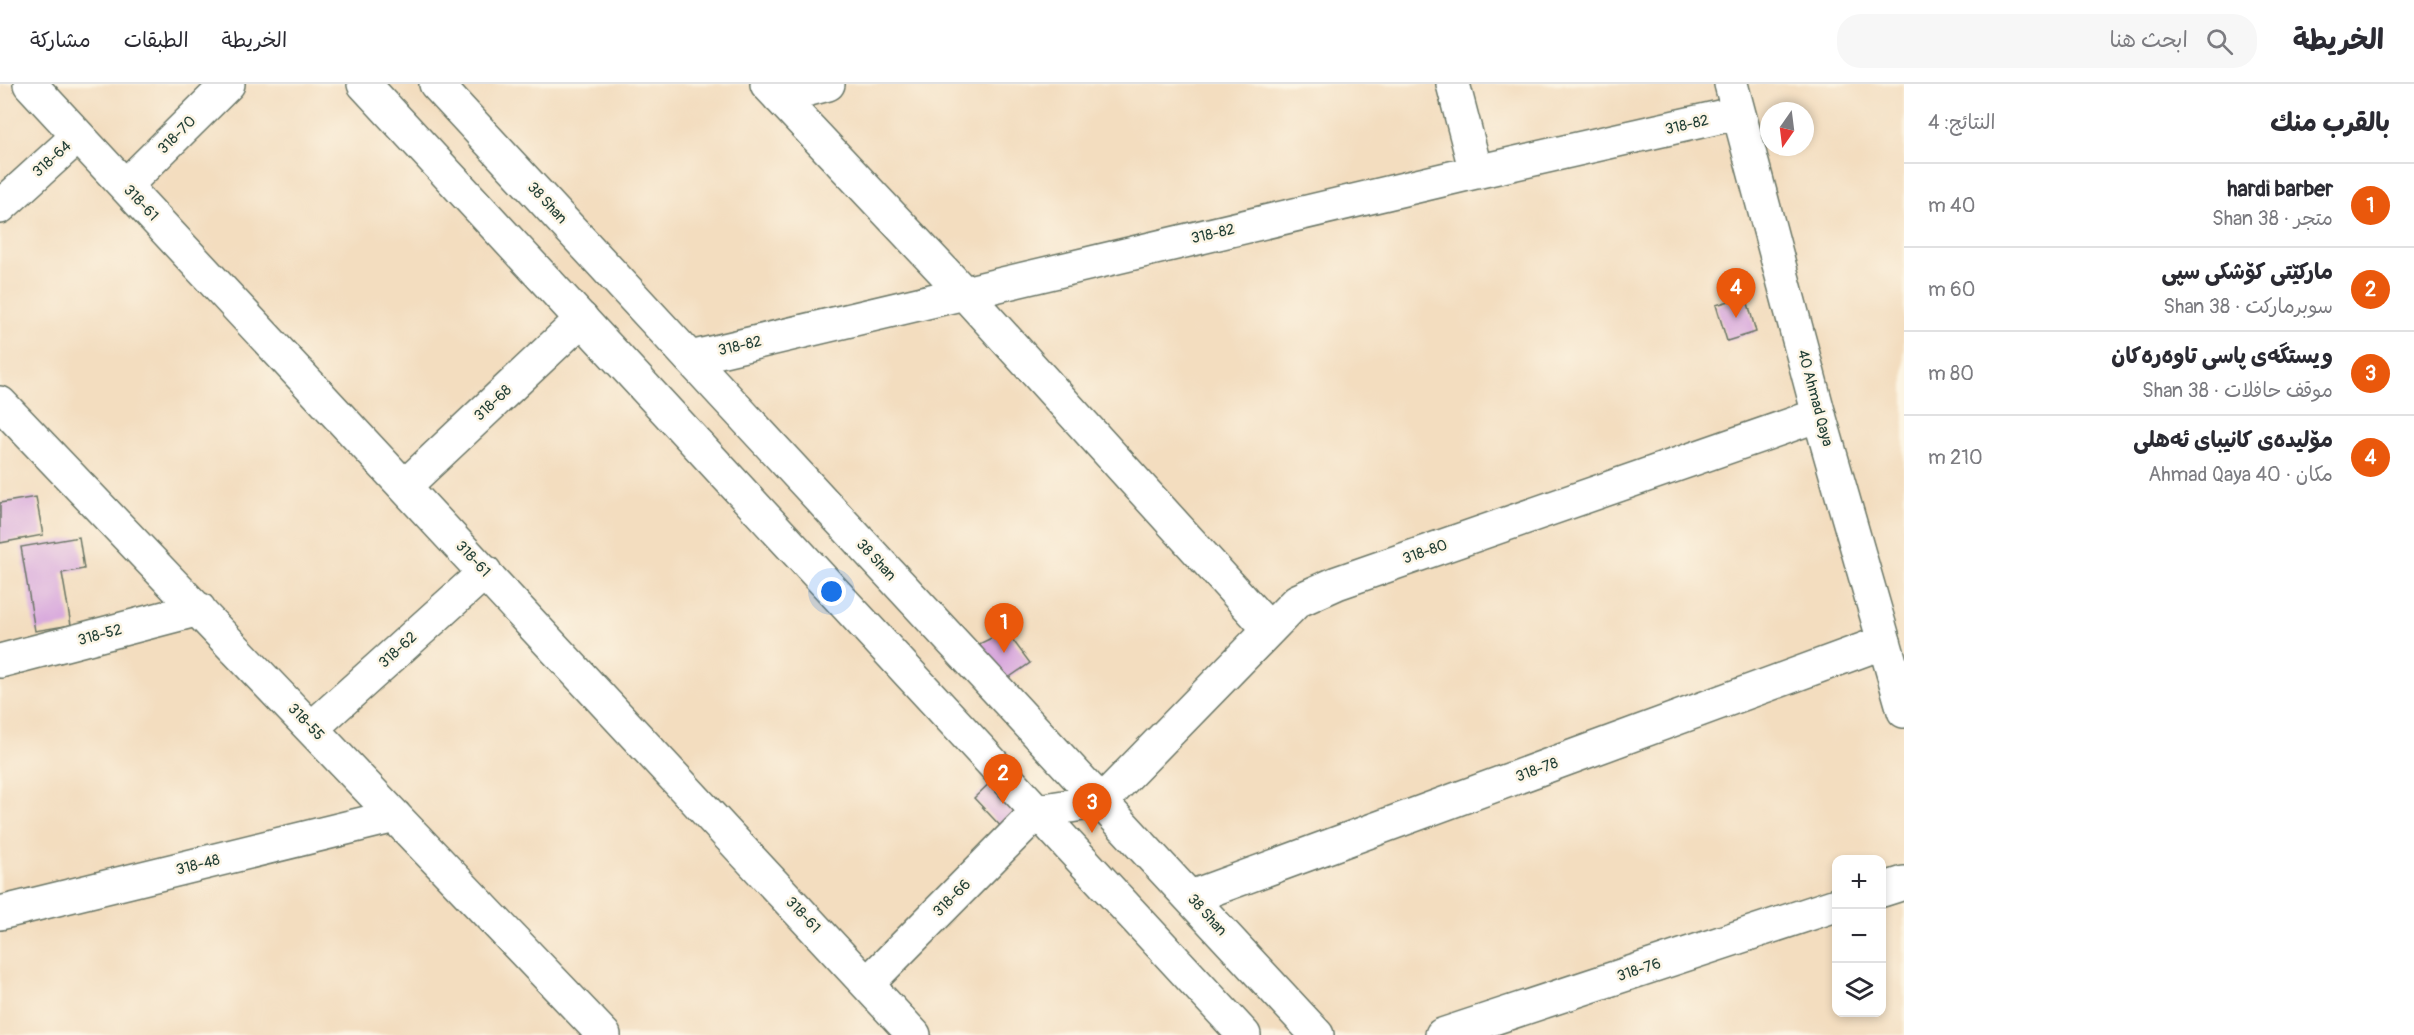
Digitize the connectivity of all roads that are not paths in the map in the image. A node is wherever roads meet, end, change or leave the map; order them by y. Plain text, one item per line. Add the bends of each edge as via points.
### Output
1 (30, 84) edge
2 (228, 84) edge
3 (364, 84) edge
4 (436, 84) edge
5 (828, 84) edge
6 (1453, 84) edge
7 (773, 90) edge
8 (1734, 99) edge
9 (78, 136) junction
10 (1476, 172) junction
11 (125, 186) junction
12 (0, 207) edge
13 (964, 293) junction
14 (582, 319) junction
15 (690, 358) junction
16 (2, 409) edge
17 (1819, 415) junction
18 (405, 486) junction
19 (484, 572) junction
20 (199, 609) junction
21 (1269, 629) junction
22 (1884, 642) junction
23 (0, 661) edge
24 (1904, 711) edge
25 (312, 728) junction
26 (1102, 801) junction
27 (1038, 811) junction
28 (395, 816) junction
29 (1904, 883) edge
30 (1886, 888) edge
31 (1191, 897) junction
32 (1832, 906) edge
33 (0, 913) edge
34 (867, 984) junction
35 (604, 1035) edge
36 (914, 1035) edge
37 (1244, 1035) edge
38 (1317, 1035) edge
39 (1442, 1035) edge

1 - 9 street, 318-61
2 - 11 street, 318-70
3 - 14 street
4 - 15 street, 38 Shan
5 - 7 street
6 - 10 street
7 - 13 street
8 - 10 street, 318-82
8 - 17 street, 40 Ahmad Qaya
9 - 11 street, 318-61
9 - 12 street, 318-64
10 - 13 street, 318-82
11 - 18 street, 318-61
13 - 15 street, 318-82
13 - 21 street
14 - 18 street, 318-68
14 - 27 street
15 - 26 street, 38 Shan
16 - 20 street, 318-55
17 - 21 street, 318-80 via 1337,583 1297,601
17 - 22 street, 40 Ahmad Qaya
18 - 19 street, 318-61
19 - 25 street, 318-62
19 - 34 street, 318-61
20 - 23 street, 318-52
20 - 25 street, 318-55
21 - 26 street, 318-80
22 - 24 street, 40 Ahmad Qaya
22 - 31 street, 318-78
25 - 28 street, 318-55
26 - 27 street
26 - 31 street, 38 Shan
27 - 34 street, 318-66
27 - 37 street
28 - 33 street, 318-48
28 - 35 street, 318-55
29 - 30 street
31 - 38 street, 38 Shan
32 - 39 street, 318-76
34 - 36 street, 318-61

